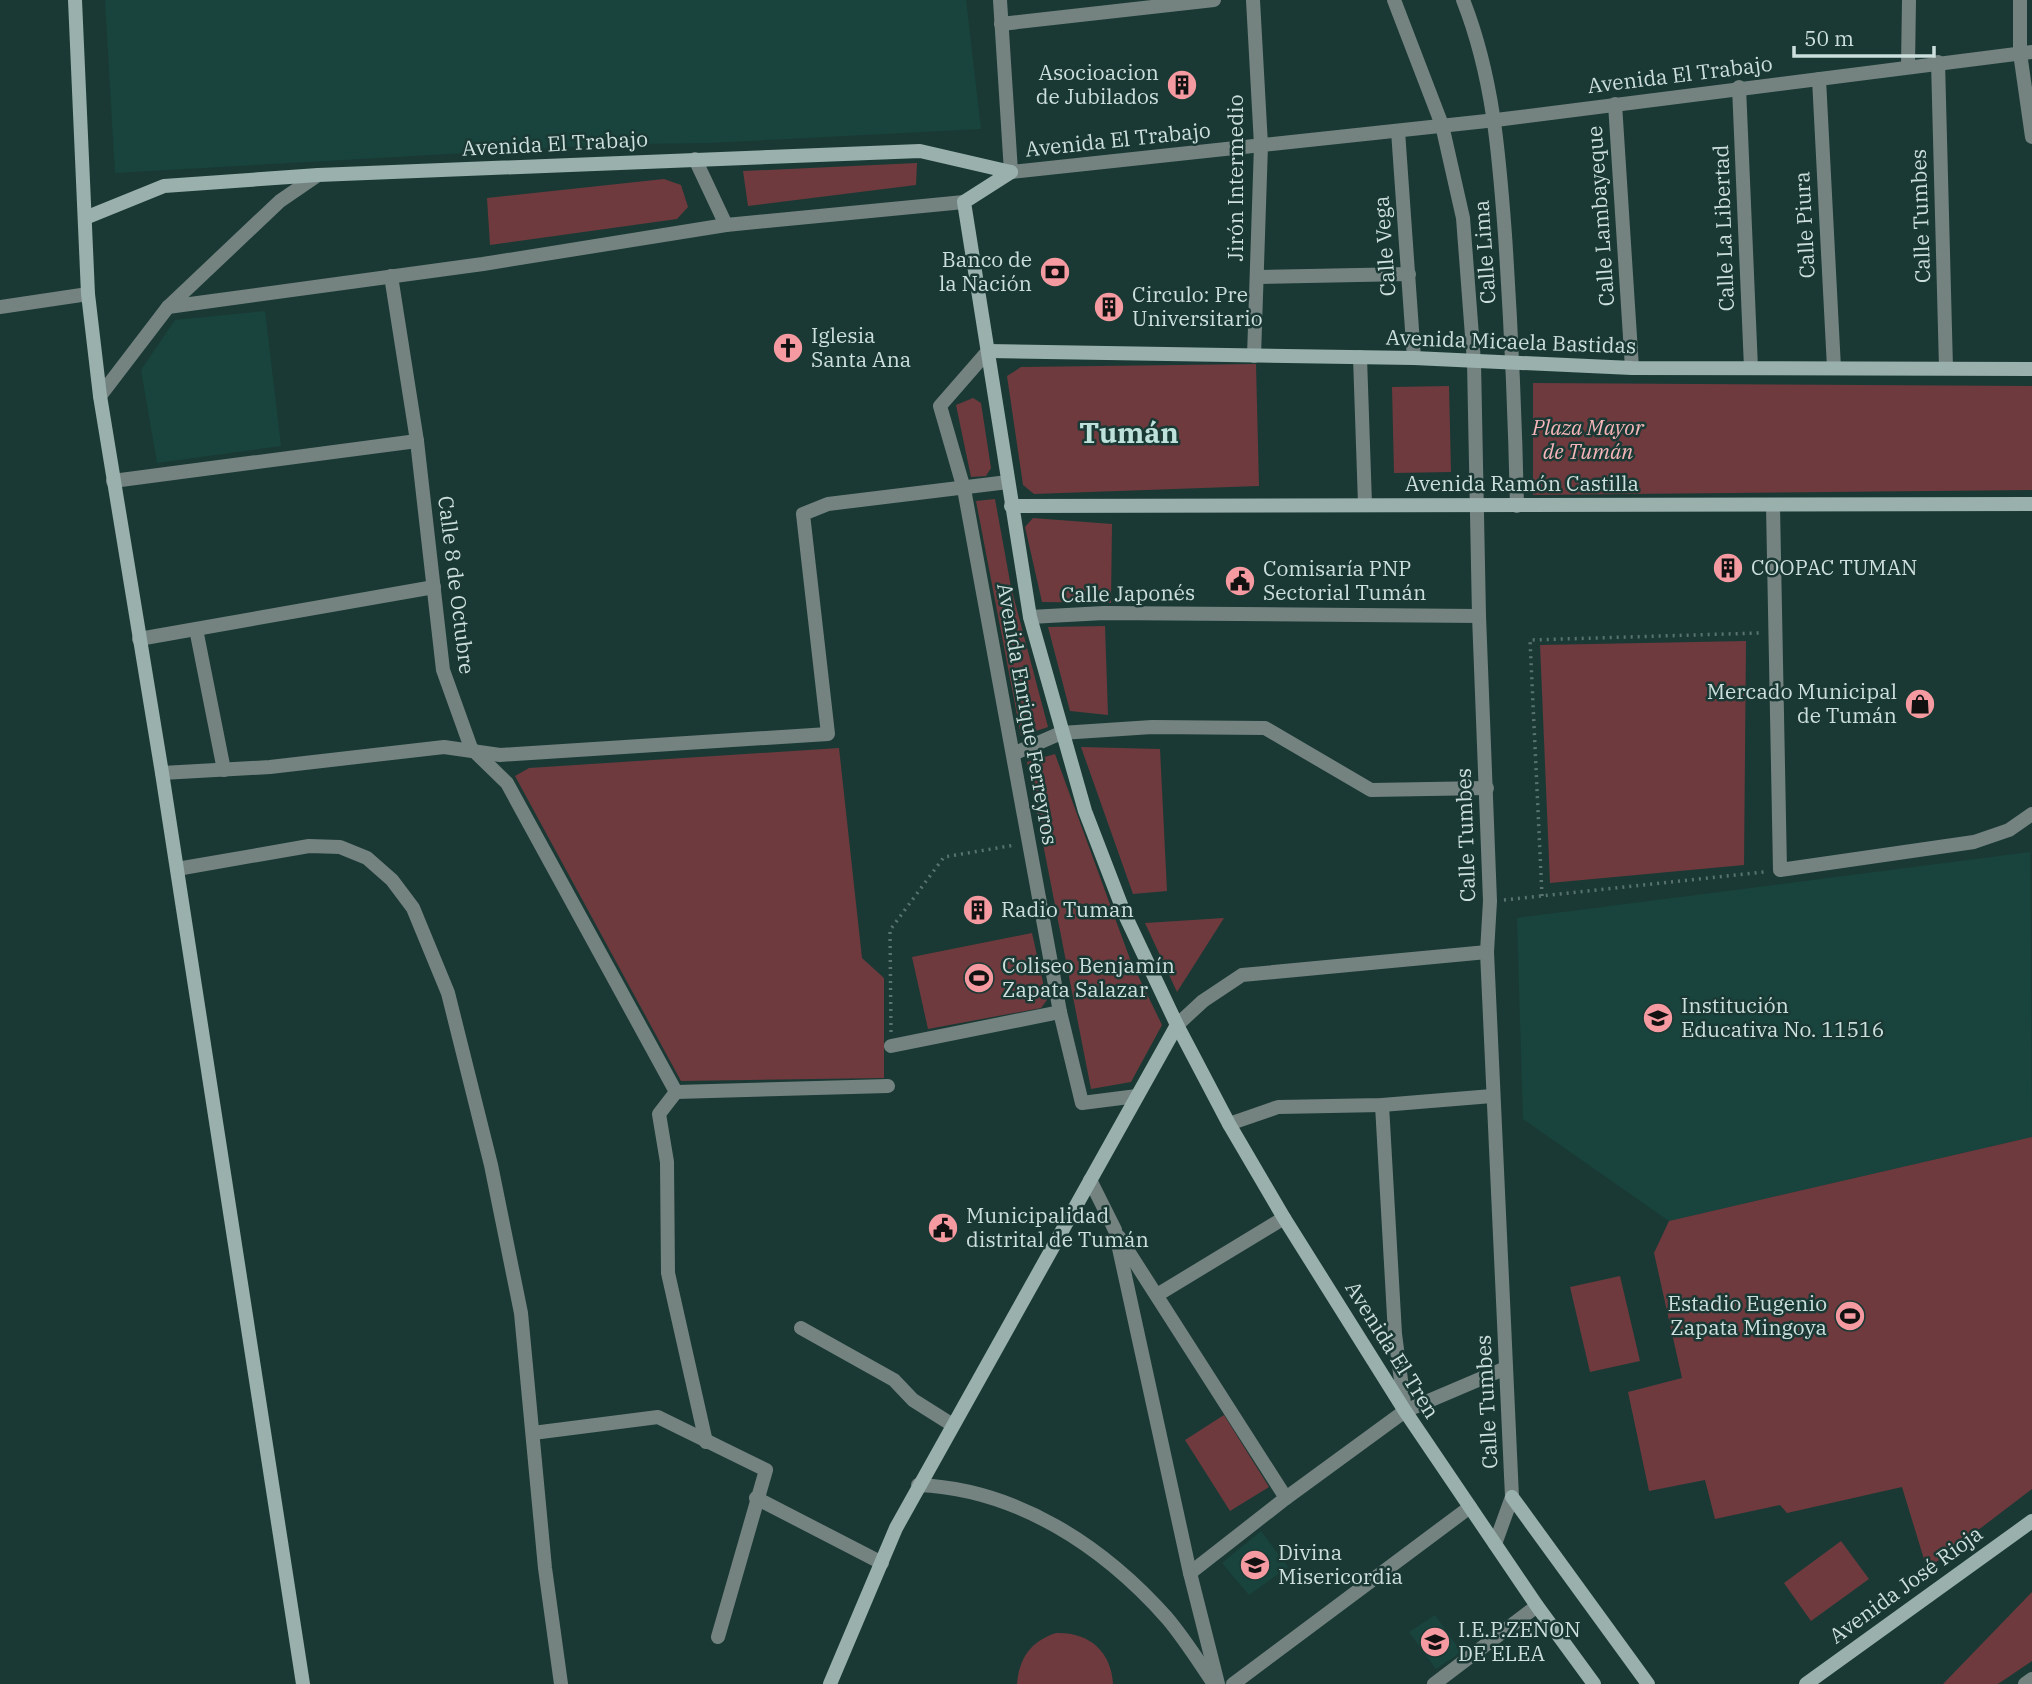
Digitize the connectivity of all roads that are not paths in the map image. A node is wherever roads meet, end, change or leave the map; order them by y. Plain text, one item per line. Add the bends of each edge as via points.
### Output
1 (75, 0) edge
2 (1000, 0) edge
3 (1214, 0) edge
4 (1253, 0) edge
5 (1394, 0) edge
6 (1463, 0) edge
7 (1909, 0) edge
8 (2020, 0) edge
9 (1001, 23) junction
10 (2026, 52) edge
11 (1938, 62) junction
12 (1908, 66) junction
13 (1819, 79) junction
14 (1739, 87) junction
15 (1615, 104) junction
16 (1496, 120) junction
17 (1442, 125) junction
18 (1398, 131) junction
19 (2032, 137) edge
20 (1261, 145) junction
21 (695, 159) junction
22 (1011, 172) junction
23 (318, 176) junction
24 (964, 202) junction
25 (85, 218) junction
26 (726, 225) junction
27 (1409, 274) junction
28 (391, 276) junction
29 (1257, 277) junction
30 (88, 294) junction
31 (0, 307) edge
32 (168, 307) junction
33 (988, 351) junction
34 (1254, 356) junction
35 (1360, 357) junction
36 (1414, 358) junction
37 (1474, 362) junction
38 (1514, 362) junction
39 (1632, 368) junction
40 (1751, 368) junction
41 (1834, 368) junction
42 (1946, 368) junction
43 (2032, 369) edge
44 (100, 396) junction
45 (417, 441) junction
46 (113, 481) junction
47 (1008, 482) junction
48 (964, 489) junction
49 (1365, 504) junction
50 (2032, 505) edge
51 (1011, 506) junction
52 (1475, 506) junction
53 (1517, 506) junction
54 (1773, 506) junction
55 (434, 587) junction
56 (1479, 616) junction
57 (1030, 617) junction
58 (196, 629) junction
59 (139, 639) junction
60 (1061, 733) junction
61 (471, 748) junction
62 (1015, 753) junction
63 (224, 770) junction
64 (162, 772) junction
65 (1487, 788) junction
66 (2032, 815) edge
67 (177, 869) junction
68 (1487, 952) junction
69 (1060, 1012) junction
70 (1177, 1025) junction
71 (891, 1046) road end
72 (888, 1086) dead end
73 (676, 1092) junction
74 (1137, 1096) junction
75 (1492, 1096) junction
76 (1382, 1105) junction
77 (1229, 1124) junction
78 (1090, 1180) junction
79 (1284, 1218) junction
80 (1115, 1230) junction
81 (1157, 1295) junction
82 (801, 1328) dead end
83 (1506, 1367) junction
84 (1405, 1411) junction
85 (951, 1424) junction
86 (533, 1433) junction
87 (706, 1442) junction
88 (918, 1485) junction
89 (1512, 1497) junction
90 (755, 1498) junction
91 (1286, 1498) junction
92 (1470, 1507) junction
93 (2032, 1521) edge
94 (1494, 1544) junction
95 (882, 1563) junction
96 (1190, 1573) junction
97 (1537, 1606) junction
98 (718, 1637) dead end
99 (2032, 1679) edge
100 (303, 1684) edge
101 (561, 1684) edge
102 (830, 1684) edge
103 (1216, 1684) edge
104 (1233, 1684) edge
105 (1434, 1684) edge
106 (1594, 1684) edge
107 (1648, 1684) edge
108 (1806, 1684) edge
109 (2025, 1684) edge

1 - 25 main road
2 - 9 street
3 - 9 street
4 - 20 street, Jirón Intermedio
5 - 17 street, Calle Tumbes
6 - 16 street, Calle Lima
7 - 12 street
8 - 10 street
9 - 22 street
10 - 11 street, Avenida El Trabajo
10 - 19 street
11 - 12 street, Avenida El Trabajo
11 - 42 street, Calle Tumbes
12 - 13 street, Avenida El Trabajo
13 - 14 street, Avenida El Trabajo
13 - 41 street, Calle Piura
14 - 15 street, Avenida El Trabajo
14 - 40 street, Calle La Libertad
15 - 16 street, Avenida El Trabajo
15 - 39 street, Calle Lambayeque
16 - 17 street, Avenida El Trabajo
16 - 38 street, Calle Lima
17 - 18 street, Avenida El Trabajo
17 - 37 street, Calle Tumbes via 1463,218
18 - 20 street, Avenida El Trabajo
18 - 27 street, Calle Vega
20 - 22 street, Avenida El Trabajo
20 - 29 street, Jirón Intermedio
21 - 22 main road, Avenida El Trabajo via 920,151
21 - 23 main road, Avenida El Trabajo
21 - 26 street
22 - 24 main road
23 - 25 main road, Avenida El Trabajo via 164,186
23 - 32 street via 280,201
24 - 26 street
24 - 33 main road, Avenida El Tren
25 - 30 main road
26 - 28 street
27 - 29 street
27 - 36 street, Calle Vega
28 - 32 street
28 - 45 street, Calle 8 de Octubre
29 - 34 street, Jirón Intermedio
30 - 31 street
30 - 44 main road
32 - 44 street
33 - 34 main road, Avenida Micaela Bastidas
33 - 47 main road, Avenida El Tren
33 - 48 street, Avenida Enrique Ferreyros via 940,406
34 - 35 main road, Avenida Micaela Bastidas
35 - 36 main road, Avenida Micaela Bastidas
35 - 49 street
36 - 37 main road, Avenida Micaela Bastidas
37 - 38 main road, Avenida Micaela Bastidas
37 - 52 street, Calle Tumbes
38 - 39 main road, Avenida Micaela Bastidas
38 - 53 street, Calle Lima
39 - 40 main road, Avenida Micaela Bastidas
40 - 41 main road, Avenida Micaela Bastidas
41 - 42 main road, Avenida Micaela Bastidas
42 - 43 main road, Avenida Micaela Bastidas
44 - 46 main road
45 - 46 street
45 - 55 street, Calle 8 de Octubre
46 - 59 main road
47 - 48 street
47 - 51 main road, Avenida El Tren
48 - 61 street via 828,504 803,514 828,734 500,755
48 - 62 street, Avenida Enrique Ferreyros
49 - 51 main road, Avenida Ramón Castilla
49 - 52 main road, Avenida Ramón Castilla
50 - 54 main road, Avenida Ramón Castilla
51 - 57 main road, Avenida El Tren
52 - 53 main road, Avenida Ramón Castilla
52 - 56 street, Calle Tumbes
53 - 54 main road, Avenida Ramón Castilla
54 - 66 street via 1780,870 1974,842 2009,830
55 - 58 street
55 - 61 street, Calle 8 de Octubre via 443,670
56 - 57 street, Calle Japonés via 1104,613
56 - 65 street, Calle Tumbes
57 - 60 main road, Avenida El Tren
58 - 59 street
58 - 63 street
59 - 64 main road
60 - 62 street
60 - 65 street via 1152,727 1265,728 1371,790
60 - 70 main road, Avenida El Tren via 1125,915
61 - 63 street
61 - 73 street, Calle 8 de Octubre via 507,783
62 - 69 street, Avenida Enrique Ferreyros
63 - 64 street
64 - 67 main road
65 - 68 street, Calle Tumbes
67 - 86 street via 309,846 340,847 367,858 392,880 413,908 448,993 491,1165 521,1313
67 - 100 main road
68 - 70 street via 1242,975 1203,1000
68 - 75 street, Calle Tumbes
69 - 71 street
69 - 74 street, Avenida Enrique Ferreyros via 1082,1103
70 - 74 main road
70 - 77 main road, Avenida El Tren
72 - 73 street
73 - 87 street via 659,1114 667,1162 668,1273
74 - 78 main road
75 - 76 street
75 - 83 street, Calle Tumbes
76 - 77 street via 1278,1107
76 - 84 street via 1395,1334
77 - 79 main road, Avenida El Tren
78 - 80 street
78 - 85 main road
79 - 81 street
79 - 84 main road, Avenida El Tren
80 - 81 street
80 - 96 street
81 - 91 street
82 - 85 street via 894,1380 913,1400
83 - 84 street
83 - 89 street, Calle Tumbes
84 - 91 street
84 - 92 main road, Avenida El Tren
85 - 88 main road
86 - 87 street via 658,1417
86 - 101 street
87 - 90 street via 766,1470
88 - 95 main road
88 - 103 street via 953,1486 1017,1505 1054,1523 1109,1563 1167,1619
89 - 94 street, Calle Tumbes
89 - 107 main road
90 - 95 street
90 - 98 street
91 - 96 street
92 - 94 main road, Avenida El Tren
92 - 104 street
93 - 108 main road, Avenida José Rioja
94 - 97 main road, Avenida El Tren
95 - 102 main road
96 - 103 street
97 - 105 street
97 - 106 main road, Avenida El Tren
99 - 109 street

